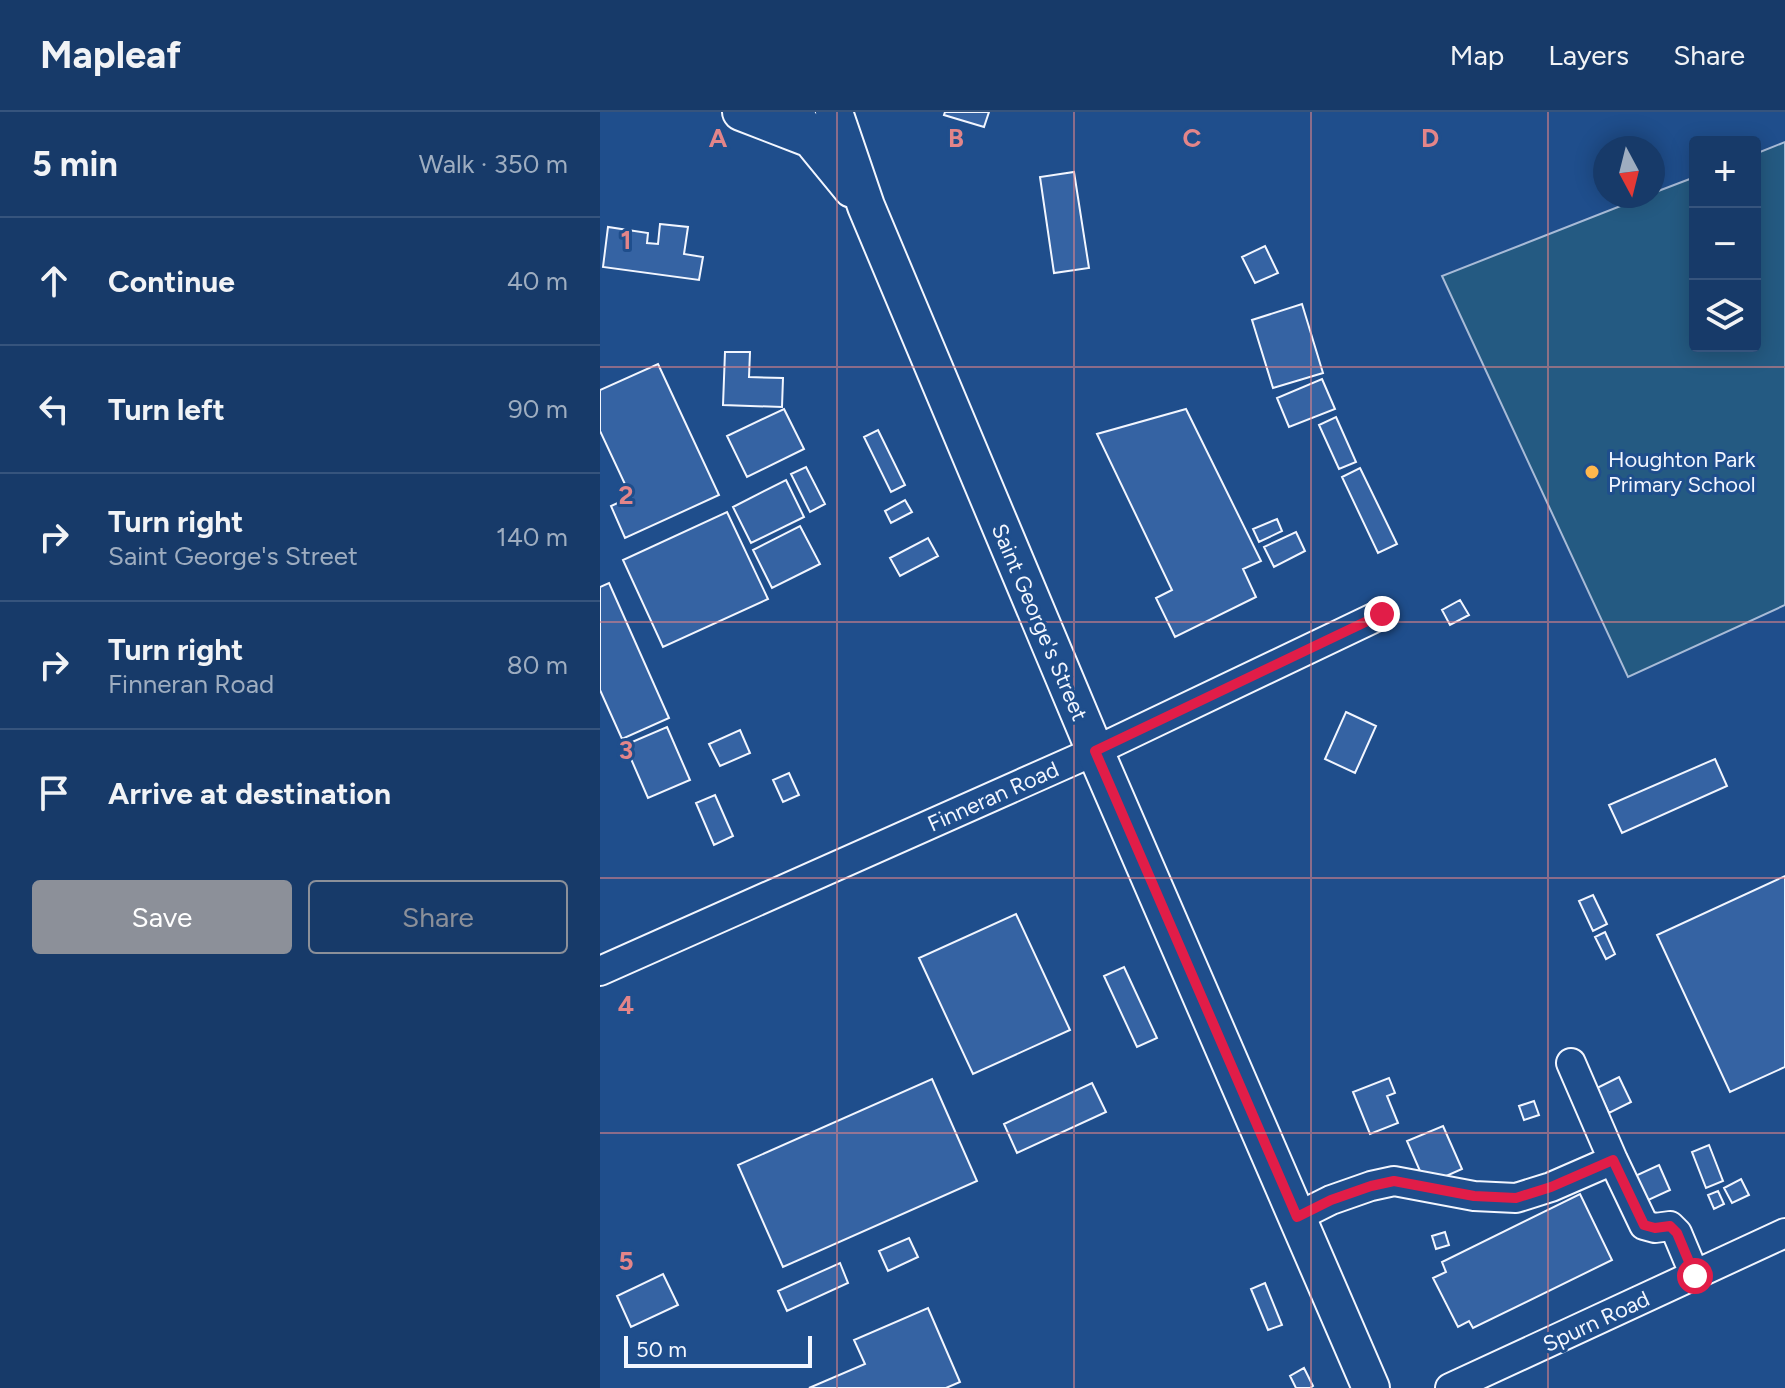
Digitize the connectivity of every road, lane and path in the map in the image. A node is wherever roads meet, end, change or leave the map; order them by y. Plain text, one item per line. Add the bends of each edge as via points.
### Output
1 (741, 112) edge
2 (813, 121) edge
3 (1382, 614) dead end
4 (1095, 751) junction
5 (600, 971) edge
6 (1571, 1063) dead end
7 (1613, 1160) junction
8 (1297, 1217) junction
9 (1785, 1233) edge
10 (1695, 1276) junction
11 (1371, 1388) edge
12 (1450, 1388) edge

1 - 2 main road
2 - 4 main road, Saint George's Street via 866,206
3 - 4 street, Finneran Road
4 - 5 street, Finneran Road
4 - 8 main road, Saint George's Street
6 - 7 street
7 - 8 street via 1516,1198 1394,1181 1344,1195
7 - 10 street via 1644,1225 1670,1226 1677,1233
8 - 11 main road, Saint George's Street
9 - 10 street, Spurn Road
10 - 12 street, Spurn Road

